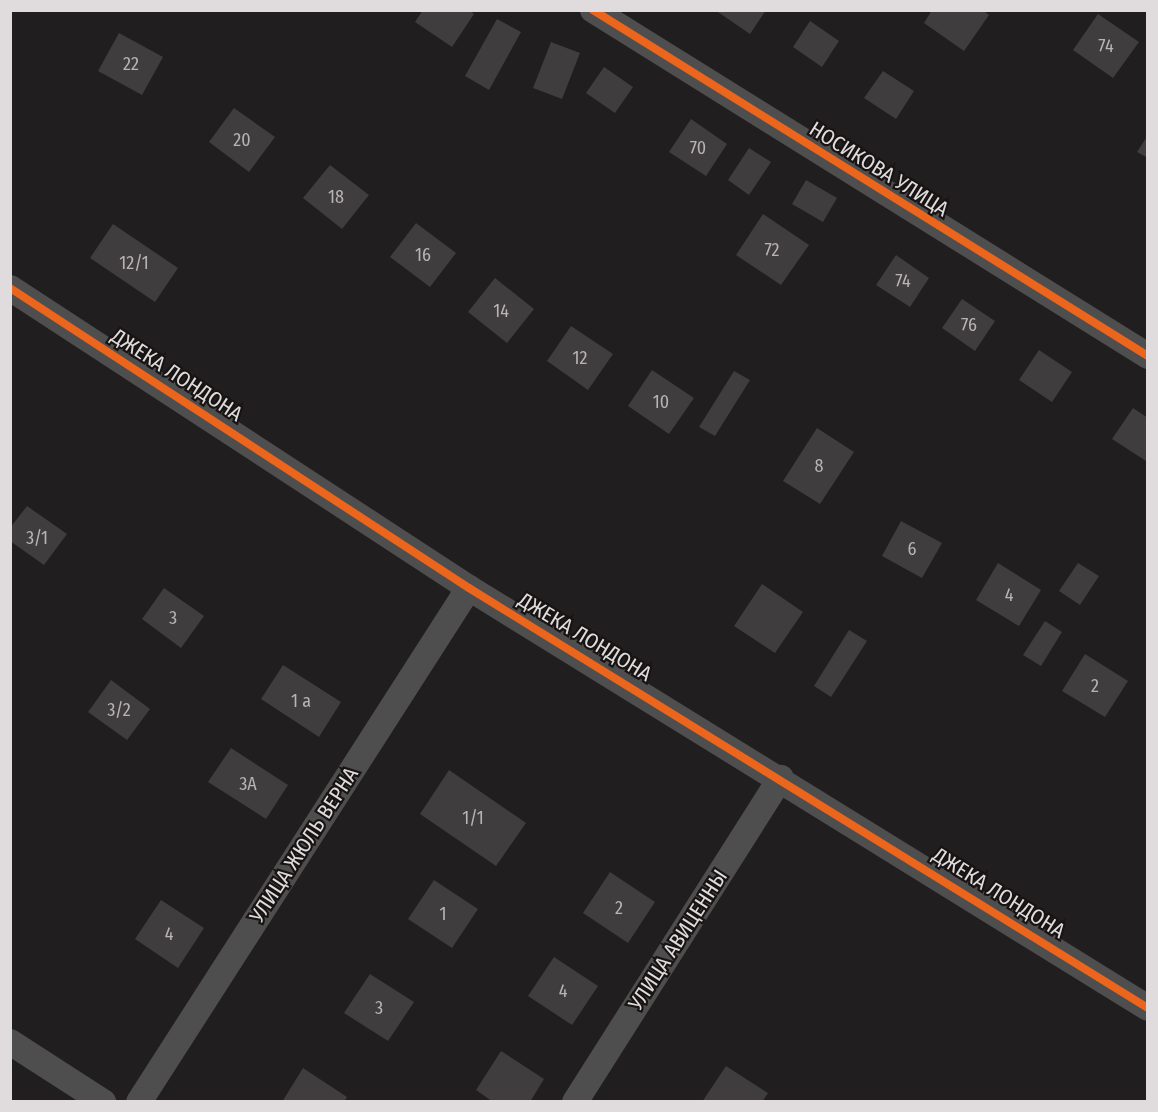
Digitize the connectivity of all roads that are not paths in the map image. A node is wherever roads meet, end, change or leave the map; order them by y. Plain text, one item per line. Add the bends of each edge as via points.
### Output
1 (593, 10) edge
2 (10, 288) edge
3 (1148, 356) edge
4 (469, 588) junction
5 (782, 778) junction
6 (1148, 1008) edge
7 (10, 1042) edge
8 (103, 1101) edge
9 (139, 1101) edge
10 (575, 1101) edge

1 - 3 street, НОСИКОВА УЛИЦА
2 - 4 street, ДЖЕКА ЛОНДОНА
4 - 5 street, ДЖЕКА ЛОНДОНА
4 - 9 street, УЛИЦА ЖЮЛЬ ВЕРНА
5 - 6 street, ДЖЕКА ЛОНДОНА
5 - 10 street, УЛИЦА АВИЦЕННЫ
7 - 8 street

